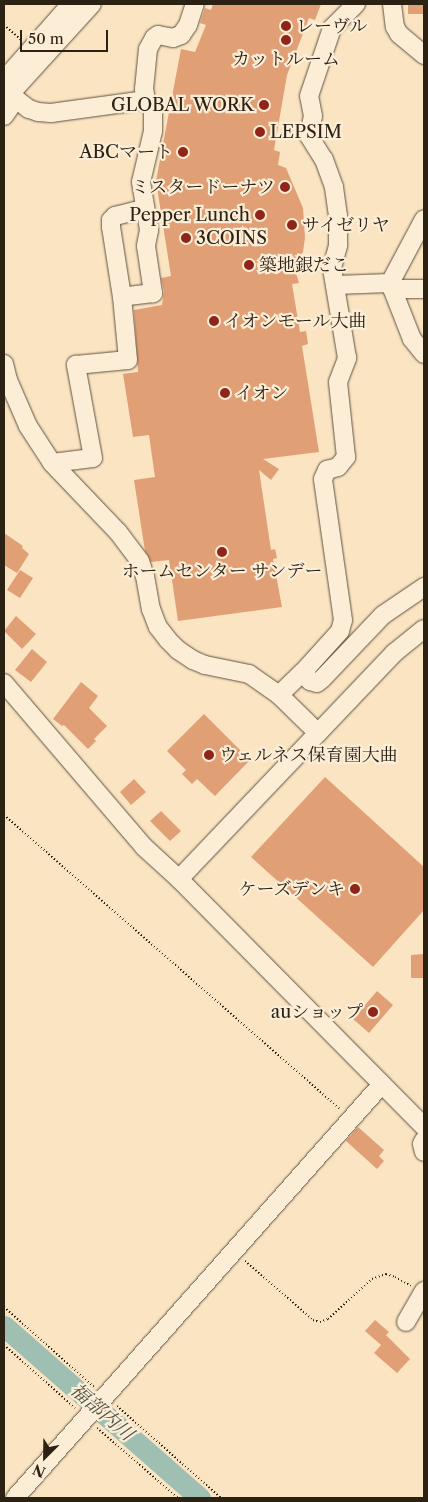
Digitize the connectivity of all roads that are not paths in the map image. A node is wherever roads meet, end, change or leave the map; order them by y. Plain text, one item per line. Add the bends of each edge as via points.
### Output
1 (71, 4) edge
2 (92, 4) edge
3 (195, 4) edge
4 (356, 4) edge
5 (392, 4) edge
6 (424, 55) edge
7 (9, 90) edge
8 (146, 100) junction
9 (4, 116) edge
10 (144, 209) junction
11 (424, 219) edge
12 (336, 285) junction
13 (393, 289) junction
14 (424, 289) edge
15 (424, 296) edge
16 (122, 297) junction
17 (424, 354) edge
18 (4, 364) edge
19 (52, 463) junction
20 (424, 587) edge
21 (424, 629) edge
22 (303, 672) junction
23 (4, 683) edge
24 (279, 695) junction
25 (318, 733) junction
26 (179, 879) junction
27 (382, 1084) junction
28 (424, 1127) edge
29 (424, 1140) edge
30 (424, 1152) edge
31 (423, 1292) edge
32 (406, 1322) dead end
33 (15, 1498) edge

1 - 7 street via 31,49
2 - 7 street
3 - 8 street via 188,25 180,36 158,35 148,49
4 - 12 street via 332,28 310,96 313,116 310,136 334,187 338,216 338,246 332,268
5 - 6 street via 399,34
7 - 8 street via 29,109 52,113
7 - 9 street
8 - 10 street via 155,119 141,182
10 - 16 street via 115,216 111,220
10 - 16 street via 149,230 146,246 152,293
11 - 13 street
12 - 13 street
12 - 22 street via 347,358 338,382 346,452 341,465 326,470 323,479 343,620 340,631
13 - 14 street
13 - 15 street
13 - 17 street via 412,339
16 - 19 street via 128,360 76,365 93,458
18 - 19 street via 28,426
19 - 24 street via 118,532 140,561 158,627 178,650 205,666 249,674
20 - 22 street via 383,615 317,683 310,681
21 - 25 street via 394,652
22 - 24 street
23 - 26 street via 124,825
24 - 25 street
25 - 26 street
26 - 27 street
27 - 28 street
27 - 33 street
29 - 30 street
31 - 32 street

